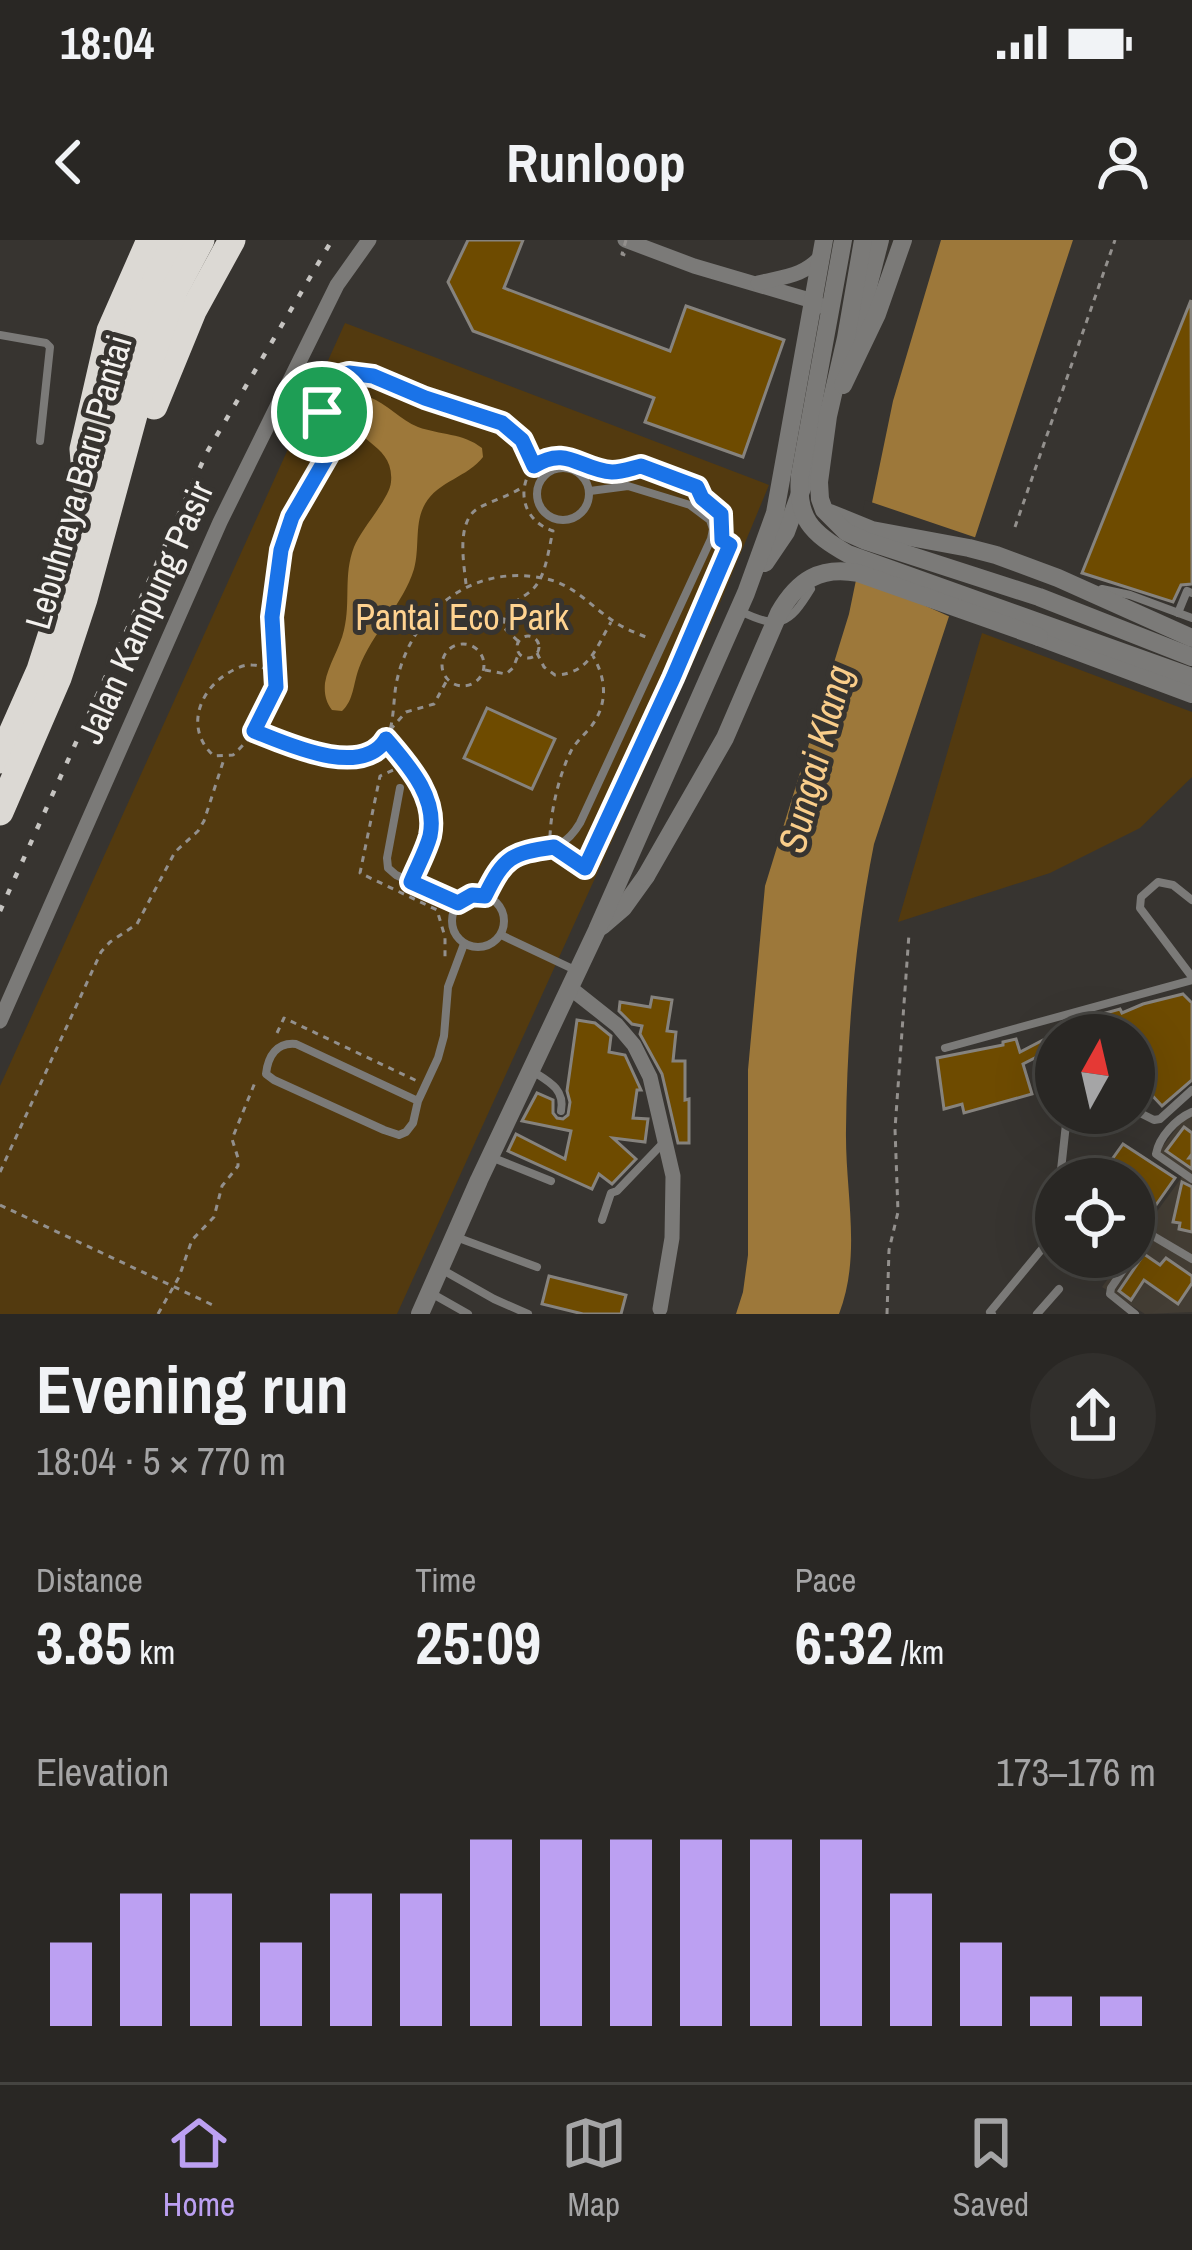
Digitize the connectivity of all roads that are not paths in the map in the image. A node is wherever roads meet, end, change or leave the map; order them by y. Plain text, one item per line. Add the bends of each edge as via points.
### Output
1 (149, 240) edge
2 (176, 240) edge
3 (232, 240) edge
4 (369, 240) edge
5 (843, 240) edge
6 (862, 240) edge
7 (880, 240) edge
8 (903, 240) edge
9 (201, 241) edge
10 (627, 245) edge
11 (823, 248) edge
12 (873, 264) junction
13 (755, 284) junction
14 (813, 301) junction
15 (0, 334) edge
16 (849, 360) junction
17 (828, 416) junction
18 (40, 441) dead end
19 (590, 491) junction
20 (824, 510) junction
21 (97, 515) junction
22 (873, 562) junction
23 (892, 584) junction
24 (1073, 585) junction
25 (811, 589) dead end
26 (1192, 592) edge
27 (743, 601) junction
28 (1128, 602) junction
29 (1178, 614) junction
30 (1192, 618) edge
31 (1192, 638) edge
32 (1064, 646) junction
33 (1192, 657) edge
34 (1103, 660) junction
35 (1192, 677) edge
36 (1192, 694) edge
37 (0, 760) edge
38 (400, 788) dead end
39 (0, 812) edge
40 (430, 836) road end
41 (411, 882) junction
42 (485, 896) junction
43 (1192, 899) edge
44 (458, 903) junction
45 (598, 930) junction
46 (501, 935) junction
47 (464, 944) junction
48 (1190, 971) edge
49 (572, 979) junction
50 (0, 1021) edge
51 (945, 1048) dead end
52 (530, 1070) junction
53 (1192, 1090) edge
54 (1181, 1100) junction
55 (418, 1101) junction
56 (561, 1111) dead end
57 (1192, 1112) edge
58 (1155, 1120) edge
59 (665, 1141) junction
60 (490, 1156) junction
61 (1192, 1179) edge
62 (551, 1181) dead end
63 (602, 1220) dead end
64 (454, 1236) junction
65 (1155, 1237) edge
66 (1035, 1257) edge
67 (1192, 1259) edge
68 (537, 1268) dead end
69 (440, 1269) junction
70 (1118, 1278) edge
71 (1059, 1289) dead end
72 (430, 1293) junction
73 (660, 1309) dead end
74 (420, 1314) edge
75 (468, 1314) edge
76 (529, 1314) edge
77 (992, 1314) edge
78 (1037, 1314) edge
79 (1135, 1314) edge

1 - 21 highway via 110,331 83,449
2 - 21 highway, Lebuhraya Baru Pantai via 138,327
3 - 21 highway via 164,376 131,486
4 - 50 street, Jalan Kampung Pasir via 337,285 230,502
5 - 22 street, bridge via 798,496 813,530
6 - 17 street, bridge
7 - 12 street
8 - 17 street, bridge
9 - 21 highway, Lebuhraya Baru Pantai via 174,291
10 - 13 street
11 - 13 street via 813,267
11 - 14 street
12 - 14 street via 856,291
12 - 16 street
13 - 14 street
14 - 16 street via 838,321
14 - 27 street via 775,514
15 - 18 lane via 50,347
16 - 27 street via 785,532
17 - 20 street, bridge via 819,482
19 - 19 lane via 579,515 562,520 545,513 537,497 545,475 560,468 583,476
19 - 42 lane via 641,488 690,505 712,529 572,837 509,857
20 - 24 street
20 - 33 street, bridge via 866,542
21 - 37 highway, Lebuhraya Baru Pantai
21 - 39 highway, Lebuhraya Baru Pantai via 58,678
22 - 23 street, bridge
22 - 35 street, bridge
23 - 32 street, bridge
23 - 45 street, bridge via 835,570 788,597 724,738 646,876
24 - 28 street
24 - 32 street
25 - 27 lane via 782,622 760,620
26 - 29 lane
27 - 45 street
28 - 29 lane
28 - 31 street
28 - 34 street
29 - 30 lane
32 - 34 street
34 - 36 street
38 - 41 lane via 387,863
40 - 41 lane
41 - 44 lane
42 - 44 lane
42 - 46 lane via 501,909
43 - 48 lane via 1158,882 1140,908
44 - 47 lane via 452,927
45 - 49 street
46 - 47 lane via 487,946
46 - 49 lane
47 - 55 lane via 448,987 438,1058
48 - 51 lane
49 - 52 street
49 - 59 street via 634,1045
52 - 56 lane via 560,1092
52 - 60 street
53 - 54 lane
54 - 57 lane
54 - 58 lane
55 - 55 lane via 399,1135 274,1080 267,1065 278,1046 296,1045
57 - 61 lane via 1156,1154
59 - 63 lane via 611,1193
59 - 73 street via 674,1209
60 - 62 lane
60 - 64 street
64 - 68 lane
64 - 69 street
65 - 67 lane
66 - 77 lane
69 - 72 street
69 - 76 lane
70 - 79 lane via 1110,1294
71 - 78 lane
72 - 74 street
72 - 75 lane

